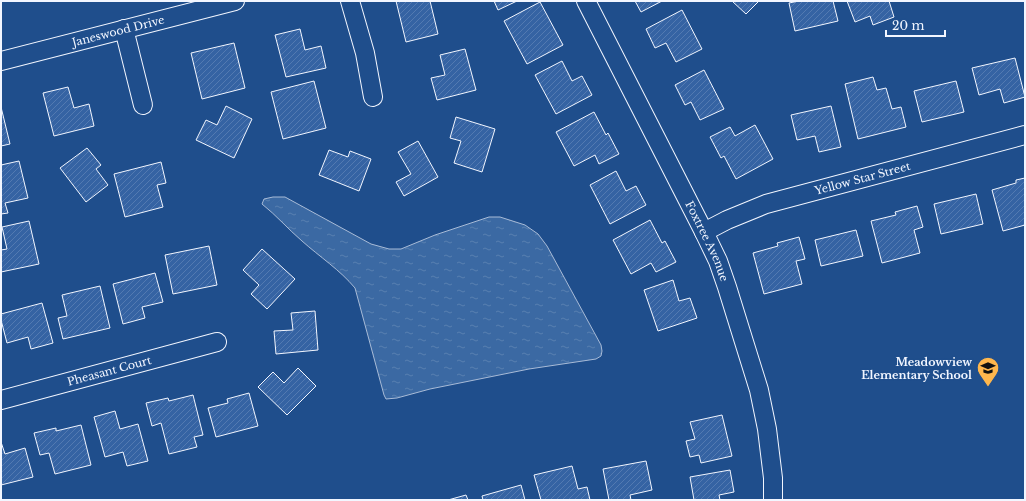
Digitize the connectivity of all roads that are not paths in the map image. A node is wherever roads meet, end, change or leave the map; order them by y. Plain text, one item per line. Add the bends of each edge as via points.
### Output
1 (234, 1) edge
2 (350, 1) edge
3 (586, 1) edge
4 (124, 29) junction
5 (1, 61) edge
6 (373, 97) dead end
7 (143, 105) dead end
8 (1025, 135) edge
9 (704, 232) junction
10 (217, 342) dead end
11 (1, 400) edge
12 (773, 500) edge

1 - 4 street, Janeswood Drive
2 - 6 street via 365,53
3 - 9 street, Foxtree Avenue
4 - 5 street, Janeswood Drive
4 - 7 street
8 - 9 street, Yellow Star Street via 766,204 734,216
9 - 12 street, Foxtree Avenue via 718,261 759,390 767,429
10 - 11 street, Pheasant Court

